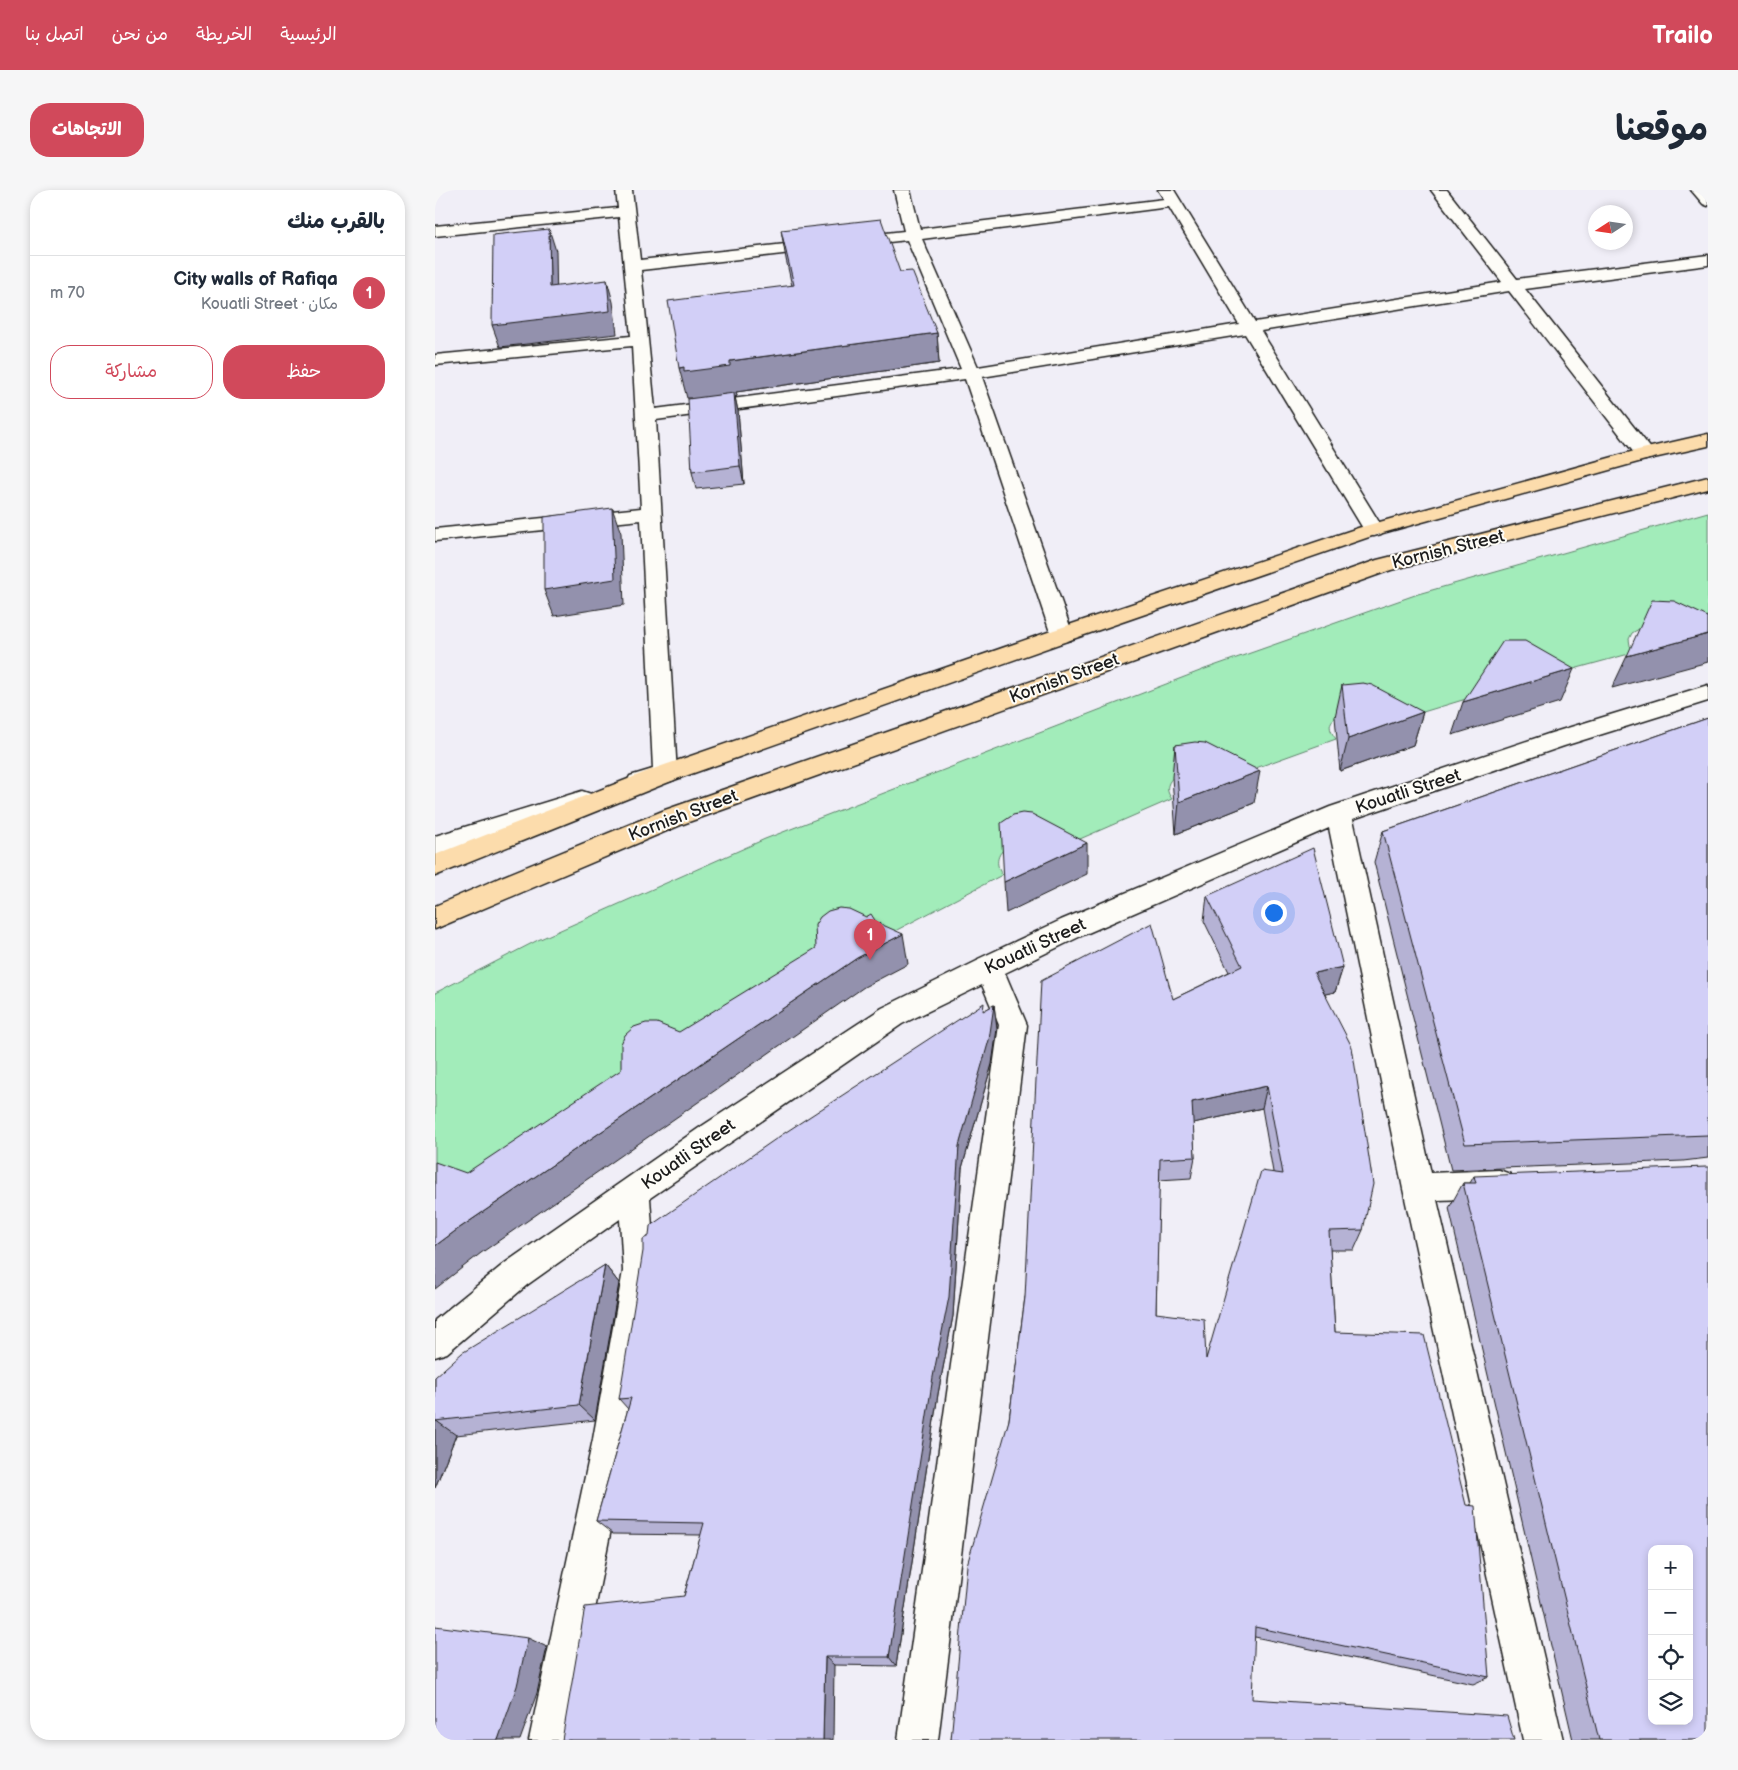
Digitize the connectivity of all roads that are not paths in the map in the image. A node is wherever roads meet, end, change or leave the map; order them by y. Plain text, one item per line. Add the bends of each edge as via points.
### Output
1 (624, 190) edge
2 (902, 190) edge
3 (1439, 190) edge
4 (1699, 190) edge
5 (1170, 196) edge
6 (1708, 201) edge
7 (626, 212) junction
8 (435, 231) edge
9 (913, 235) junction
10 (1708, 260) edge
11 (631, 266) junction
12 (1513, 285) junction
13 (1251, 328) junction
14 (640, 340) junction
15 (435, 360) edge
16 (972, 373) junction
17 (646, 416) junction
18 (1708, 440) edge
19 (1645, 454) junction
20 (1708, 483) edge
21 (651, 513) junction
22 (1374, 530) junction
23 (435, 535) edge
24 (1062, 635) junction
25 (1708, 693) edge
26 (665, 774) junction
27 (1339, 814) junction
28 (435, 846) edge
29 (435, 866) edge
30 (435, 918) edge
31 (988, 967) junction
32 (1524, 1183) edge
33 (1419, 1189) junction
34 (634, 1191) junction
35 (435, 1341) edge
36 (549, 1740) edge
37 (918, 1740) edge
38 (1543, 1740) edge

1 - 7 street
2 - 9 street
3 - 12 street
4 - 6 street
5 - 9 street
5 - 13 street
7 - 8 street
7 - 11 street
9 - 11 street
9 - 16 street
10 - 12 street
11 - 14 street
12 - 13 street
12 - 19 street
13 - 16 street
13 - 22 street
14 - 15 street
14 - 17 street
16 - 17 street
16 - 24 street
17 - 21 street
18 - 19 main road, Kornish Street
19 - 22 main road, Kornish Street
20 - 30 main road, Kornish Street via 1384,565 674,817
21 - 23 street
21 - 26 street
22 - 24 main road, Kornish Street
24 - 26 main road, Kornish Street
25 - 27 street, Kouatli Street via 1556,740
26 - 28 street
26 - 29 main road, Kornish Street
27 - 31 street, Kouatli Street via 1089,920
27 - 33 street
31 - 34 street, Kouatli Street via 892,1016
31 - 37 street via 1013,1025
32 - 33 street
33 - 38 street
34 - 35 street, Kouatli Street via 516,1274
34 - 36 street via 639,1271 611,1439

